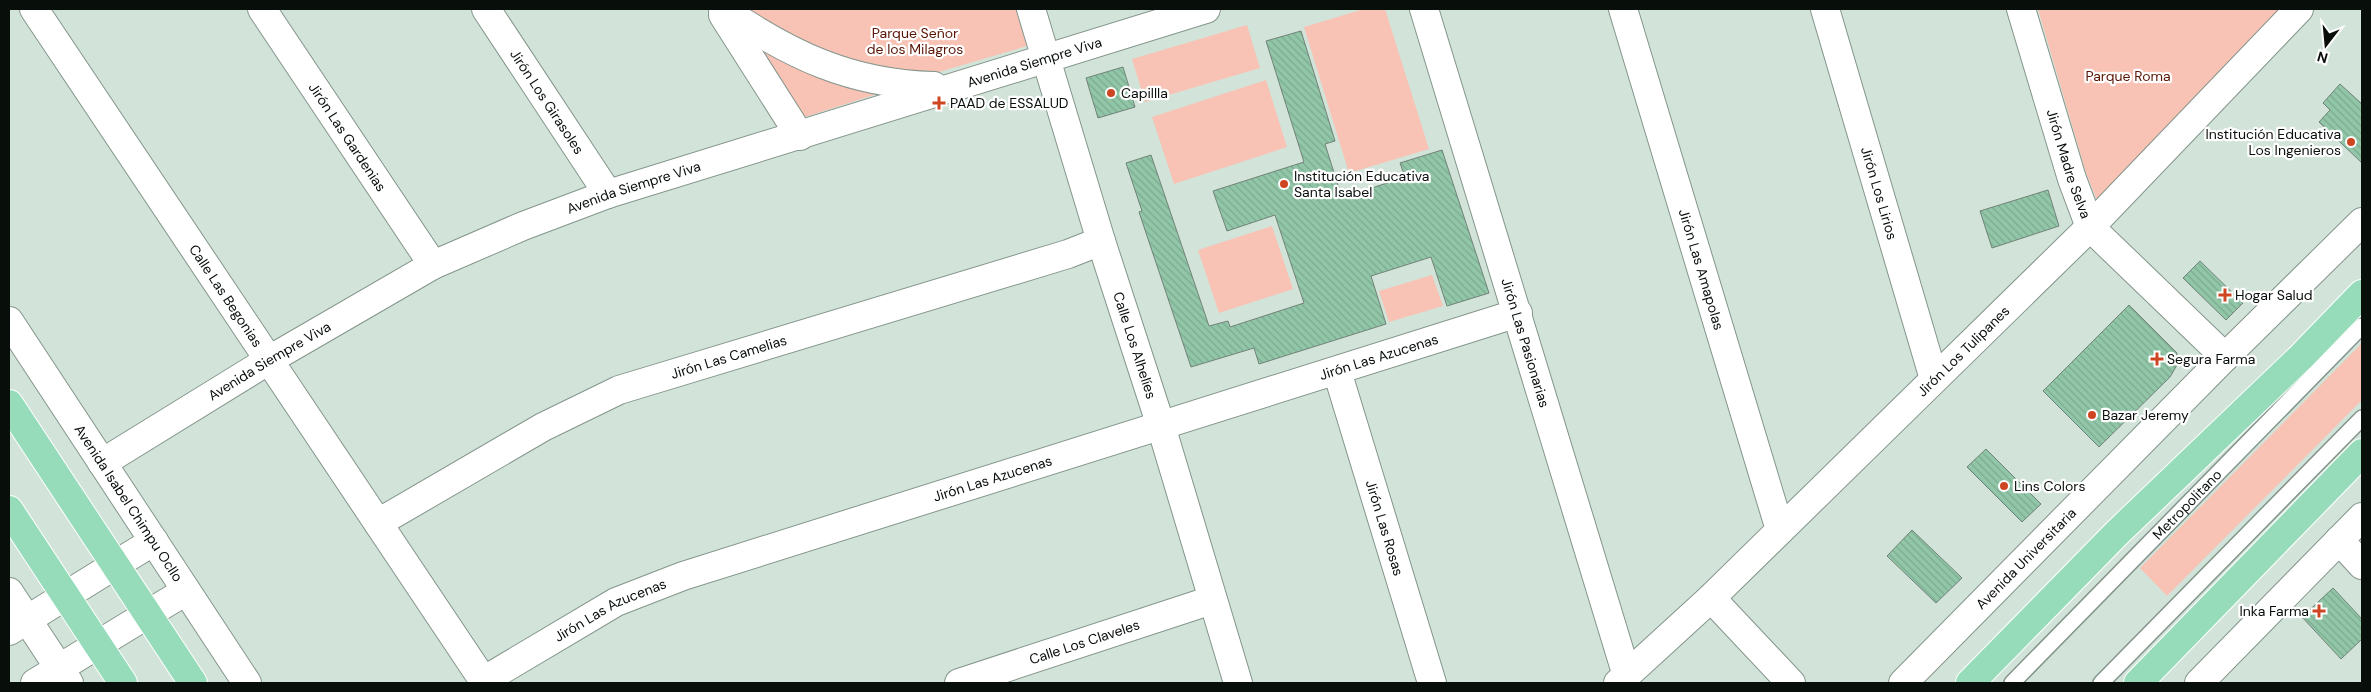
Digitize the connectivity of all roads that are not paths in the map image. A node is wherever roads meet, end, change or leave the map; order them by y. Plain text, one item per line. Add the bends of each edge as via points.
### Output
1 (34, 9) edge
2 (262, 9) edge
3 (486, 9) edge
4 (718, 9) edge
5 (723, 9) edge
6 (1031, 9) edge
7 (1206, 9) edge
8 (1424, 9) edge
9 (1624, 9) edge
10 (1825, 9) edge
11 (2022, 9) edge
12 (2298, 9) edge
13 (1046, 58) junction
14 (955, 87) junction
15 (800, 136) junction
16 (608, 194) junction
17 (2362, 222) edge
18 (2090, 227) junction
19 (1101, 241) junction
20 (433, 265) junction
21 (2362, 294) edge
22 (1518, 313) junction
23 (9, 322) edge
24 (2362, 326) edge
25 (2224, 357) junction
26 (269, 360) junction
27 (1337, 371) junction
28 (1934, 379) junction
29 (9, 404) edge
30 (2362, 418) edge
31 (1161, 426) junction
32 (2362, 454) edge
33 (102, 463) junction
34 (9, 510) edge
35 (2362, 516) edge
36 (378, 523) junction
37 (1780, 530) junction
38 (2339, 540) junction
39 (154, 542) junction
40 (2362, 564) edge
41 (115, 565) junction
42 (186, 591) junction
43 (9, 592) edge
44 (65, 595) junction
45 (1711, 598) junction
46 (1212, 600) junction
47 (148, 614) junction
48 (18, 625) edge
49 (97, 644) junction
50 (64, 675) edge
51 (1623, 679) edge
52 (484, 682) edge
53 (35, 683) edge
54 (123, 683) edge
55 (193, 683) edge
56 (248, 683) edge
57 (959, 683) edge
58 (1238, 683) edge
59 (1432, 683) edge
60 (1791, 683) edge
61 (1903, 683) edge
62 (1970, 683) edge
63 (2012, 683) edge
64 (2100, 683) edge
65 (2138, 683) edge
66 (2199, 683) edge

1 - 26 street, Calle Las Begonias
2 - 20 street, Jirón Las Gardenias
3 - 16 street, Jirón Los Girasoles
4 - 15 street
5 - 14 street via 761,35 834,70 901,85
6 - 13 street, Calle Los Alhelíes
7 - 13 street, Avenida Siempre Viva
8 - 22 street, Jirón Las Pasionarias
9 - 37 street, Jirón Las Amapolas
10 - 28 street, Jirón Los Lirios
11 - 18 street, Jirón Madre Selva via 2072,179
12 - 18 street, Jirón Los Tulipanes
13 - 14 street, Avenida Siempre Viva
13 - 19 street, Calle Los Alhelíes
14 - 15 street, Avenida Siempre Viva
15 - 16 street, Avenida Siempre Viva
16 - 20 street, Avenida Siempre Viva
17 - 25 street, Avenida Universitaria
18 - 25 street, Jirón Madre Selva
18 - 28 street, Jirón Los Tulipanes
19 - 31 street, Calle Los Alhelíes
19 - 36 street, Jirón Las Camelias via 1068,254 619,390 543,427
20 - 26 street, Avenida Siempre Viva
21 - 62 main road via 2301,357 2117,533
22 - 27 street, Jirón Las Azucenas
22 - 51 street, Jirón Las Pasionarias
23 - 33 street, Avenida Isabel Chimpu Ocllo
24 - 63 lane, Metropolitano
25 - 61 street, Avenida Universitaria
26 - 33 street, Avenida Siempre Viva
26 - 36 street, Calle Las Begonias
27 - 31 street, Jirón Las Azucenas
27 - 59 street, Jirón Las Rosas
28 - 37 street, Jirón Los Tulipanes
29 - 41 main road
30 - 64 lane
31 - 46 street, Calle Los Alhelíes
31 - 52 street, Jirón Las Azucenas via 683,576 616,602
32 - 65 main road
33 - 39 street, Avenida Isabel Chimpu Ocllo
34 - 44 main road
35 - 38 street
36 - 52 street, Calle Las Begonias
37 - 45 street, Jirón Los Tulipanes
38 - 40 street
38 - 66 street
39 - 41 street
39 - 42 street, Avenida Isabel Chimpu Ocllo
41 - 44 street
41 - 47 main road
42 - 47 street
42 - 56 street, Avenida Isabel Chimpu Ocllo
43 - 48 street
44 - 48 street
44 - 49 main road
45 - 51 street, Jirón Los Tulipanes
45 - 60 street
46 - 57 street, Calle Los Claveles
46 - 58 street, Calle Los Alhelíes
47 - 49 street
47 - 55 main road
48 - 50 street
49 - 50 street
49 - 54 main road
50 - 53 street

